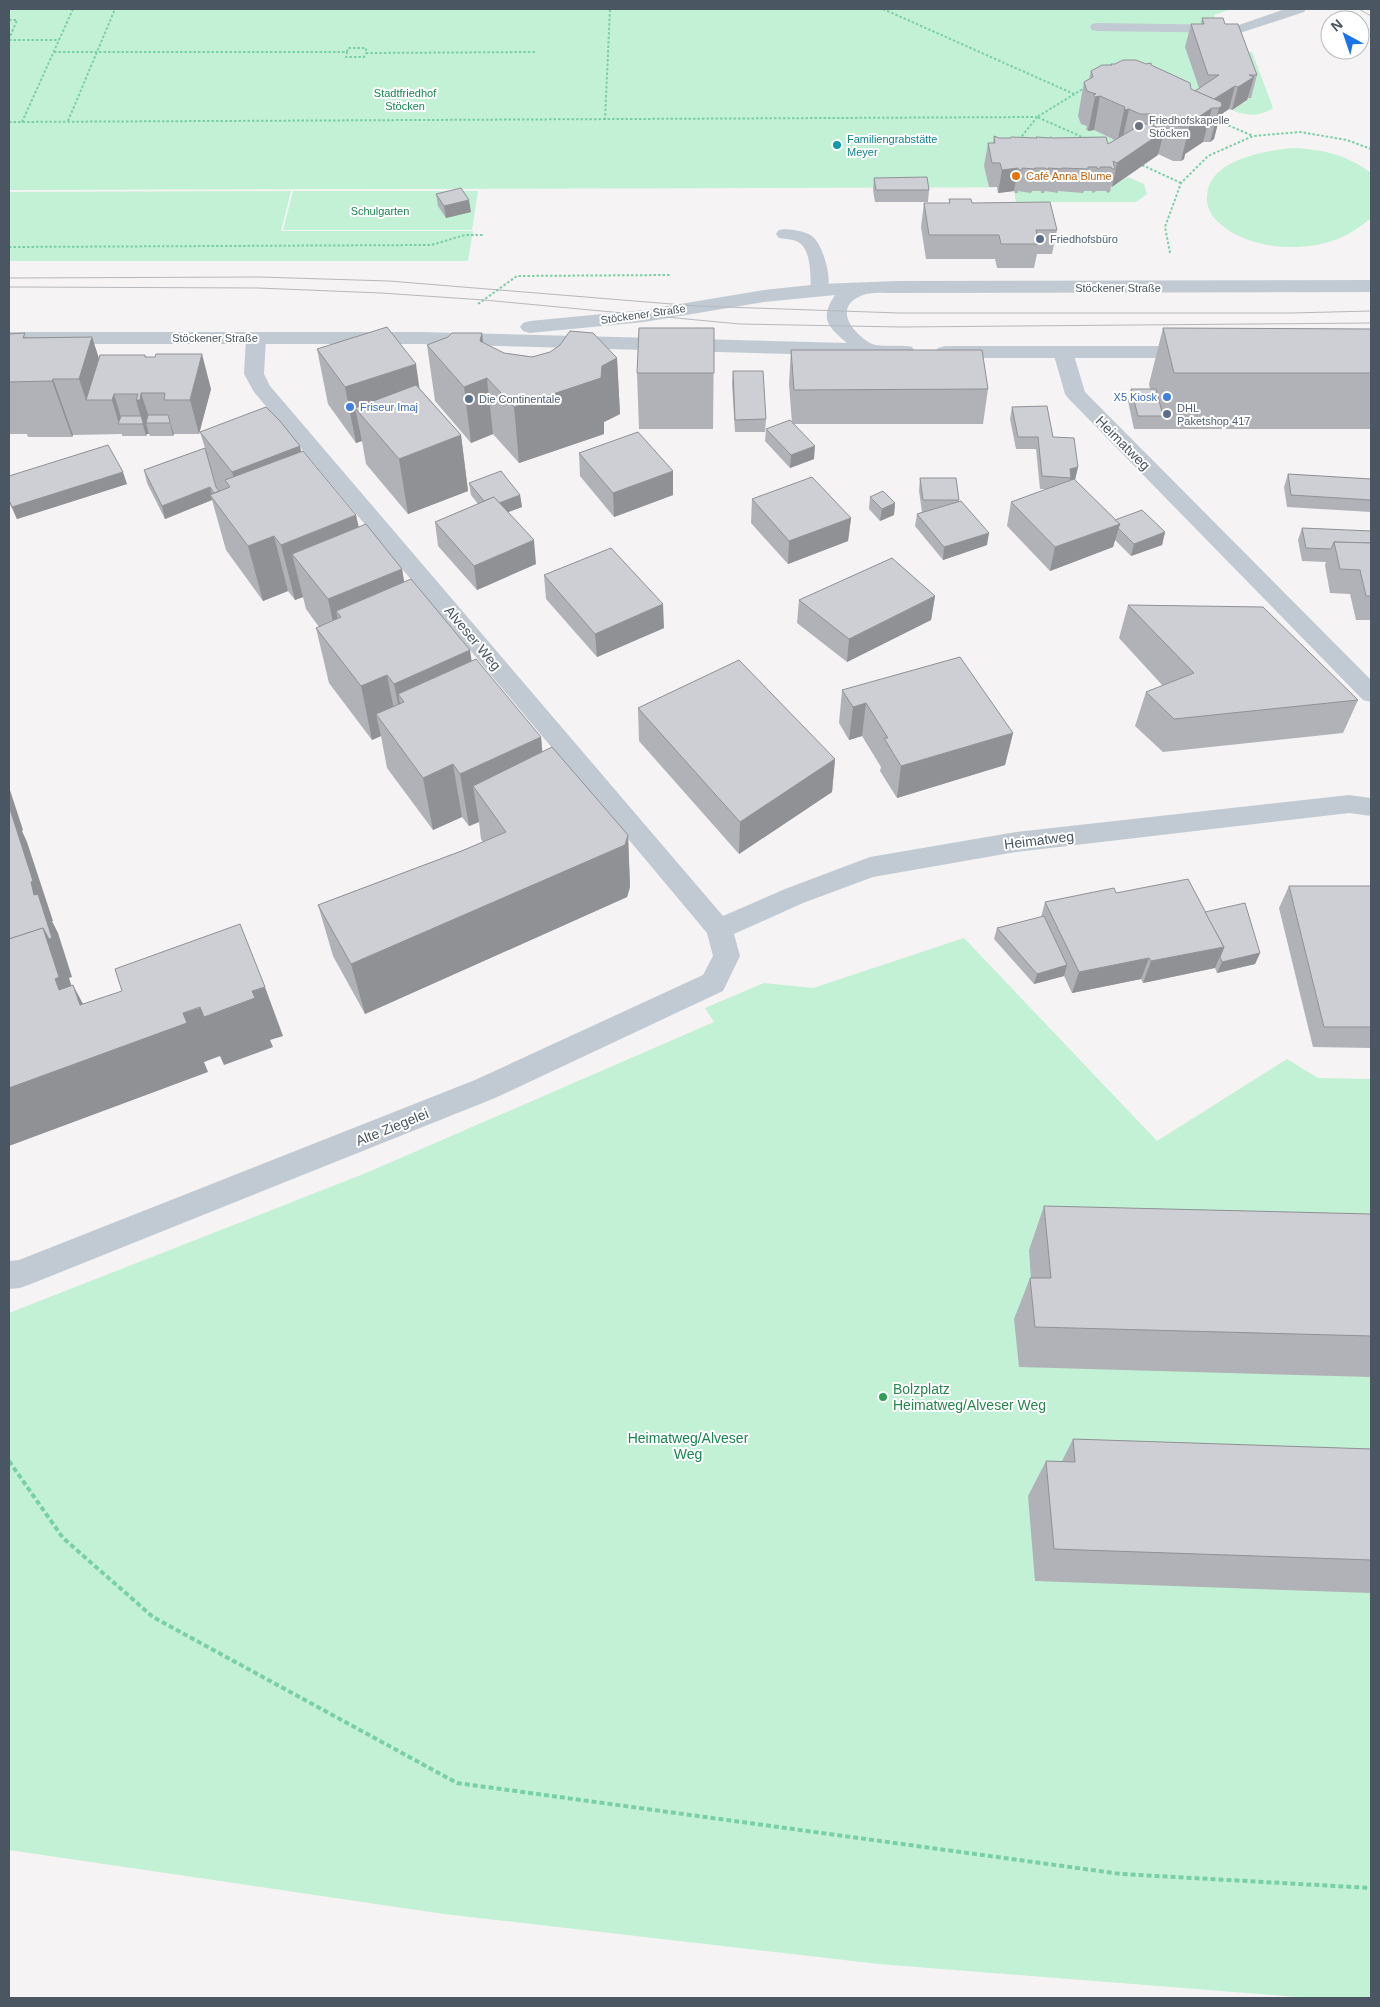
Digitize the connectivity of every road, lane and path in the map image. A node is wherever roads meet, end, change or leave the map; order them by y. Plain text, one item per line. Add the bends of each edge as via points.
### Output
1 (73, 9) edge
2 (115, 9) edge
3 (610, 9) edge
4 (883, 9) edge
5 (1299, 9) edge
6 (9, 20) edge
7 (1097, 28) dead end
8 (9, 39) edge
9 (59, 40) junction
10 (54, 52) junction
11 (97, 52) junction
12 (347, 52) junction
13 (366, 52) junction
14 (535, 52) dead end
15 (1091, 84) edge
16 (1074, 94) junction
17 (1037, 117) junction
18 (1213, 119) edge
19 (605, 120) junction
20 (9, 122) edge
21 (22, 122) junction
22 (68, 122) junction
23 (1253, 136) junction
24 (1089, 140) edge
25 (1013, 147) edge
26 (1371, 149) edge
27 (1142, 165) edge
28 (1180, 184) junction
29 (785, 234) dead end
30 (484, 235) dead end
31 (9, 247) edge
32 (1172, 260) dead end
33 (1371, 286) edge
34 (864, 288) junction
35 (820, 290) junction
36 (9, 338) edge
37 (256, 338) junction
38 (422, 338) junction
39 (866, 350) junction
40 (1063, 352) junction
41 (1217, 352) edge
42 (1371, 694) edge
43 (1371, 807) edge
44 (719, 928) junction
45 (9, 1275) edge
46 (9, 1461) edge
47 (1371, 1888) edge

1 - 9 path
2 - 11 path
3 - 19 path
4 - 16 path
5 - 7 lane via 1240,28
6 - 8 path via 17,20
8 - 9 path
9 - 10 path
10 - 11 path
10 - 21 path
11 - 12 path
11 - 22 path
12 - 13 path via 348,48 366,48
12 - 13 path via 346,57 364,57
13 - 14 path
15 - 16 path
16 - 17 path
17 - 19 path
17 - 24 path
17 - 25 path
18 - 23 path
19 - 22 path
20 - 21 path
21 - 22 path
23 - 26 path via 1300,132 1347,140
23 - 28 path via 1208,156
27 - 28 path
28 - 32 path via 1165,227
29 - 35 lane via 804,238 813,247
30 - 31 path via 465,235 431,245
33 - 34 street, Stöckener Straße
34 - 35 street, Stöckener Straße
34 - 39 street, Stöckener Straße via 843,298 836,310 838,325
35 - 38 street, Stöckener Straße via 644,316
36 - 37 street, Stöckener Straße
37 - 38 street, Stöckener Straße
37 - 44 street, Alveser Weg via 254,374 262,388
38 - 39 street, Stöckener Straße
39 - 40 street, Stöckener Straße
40 - 41 street, Stöckener Straße
40 - 42 street, Heimatweg via 1075,394
43 - 44 street, Heimatweg via 1350,804 1016,842 870,867
44 - 45 street, Alte Ziegelei via 727,956 713,983 485,1089 20,1274
46 - 47 path via 63,1538 153,1617 456,1783 1121,1874

